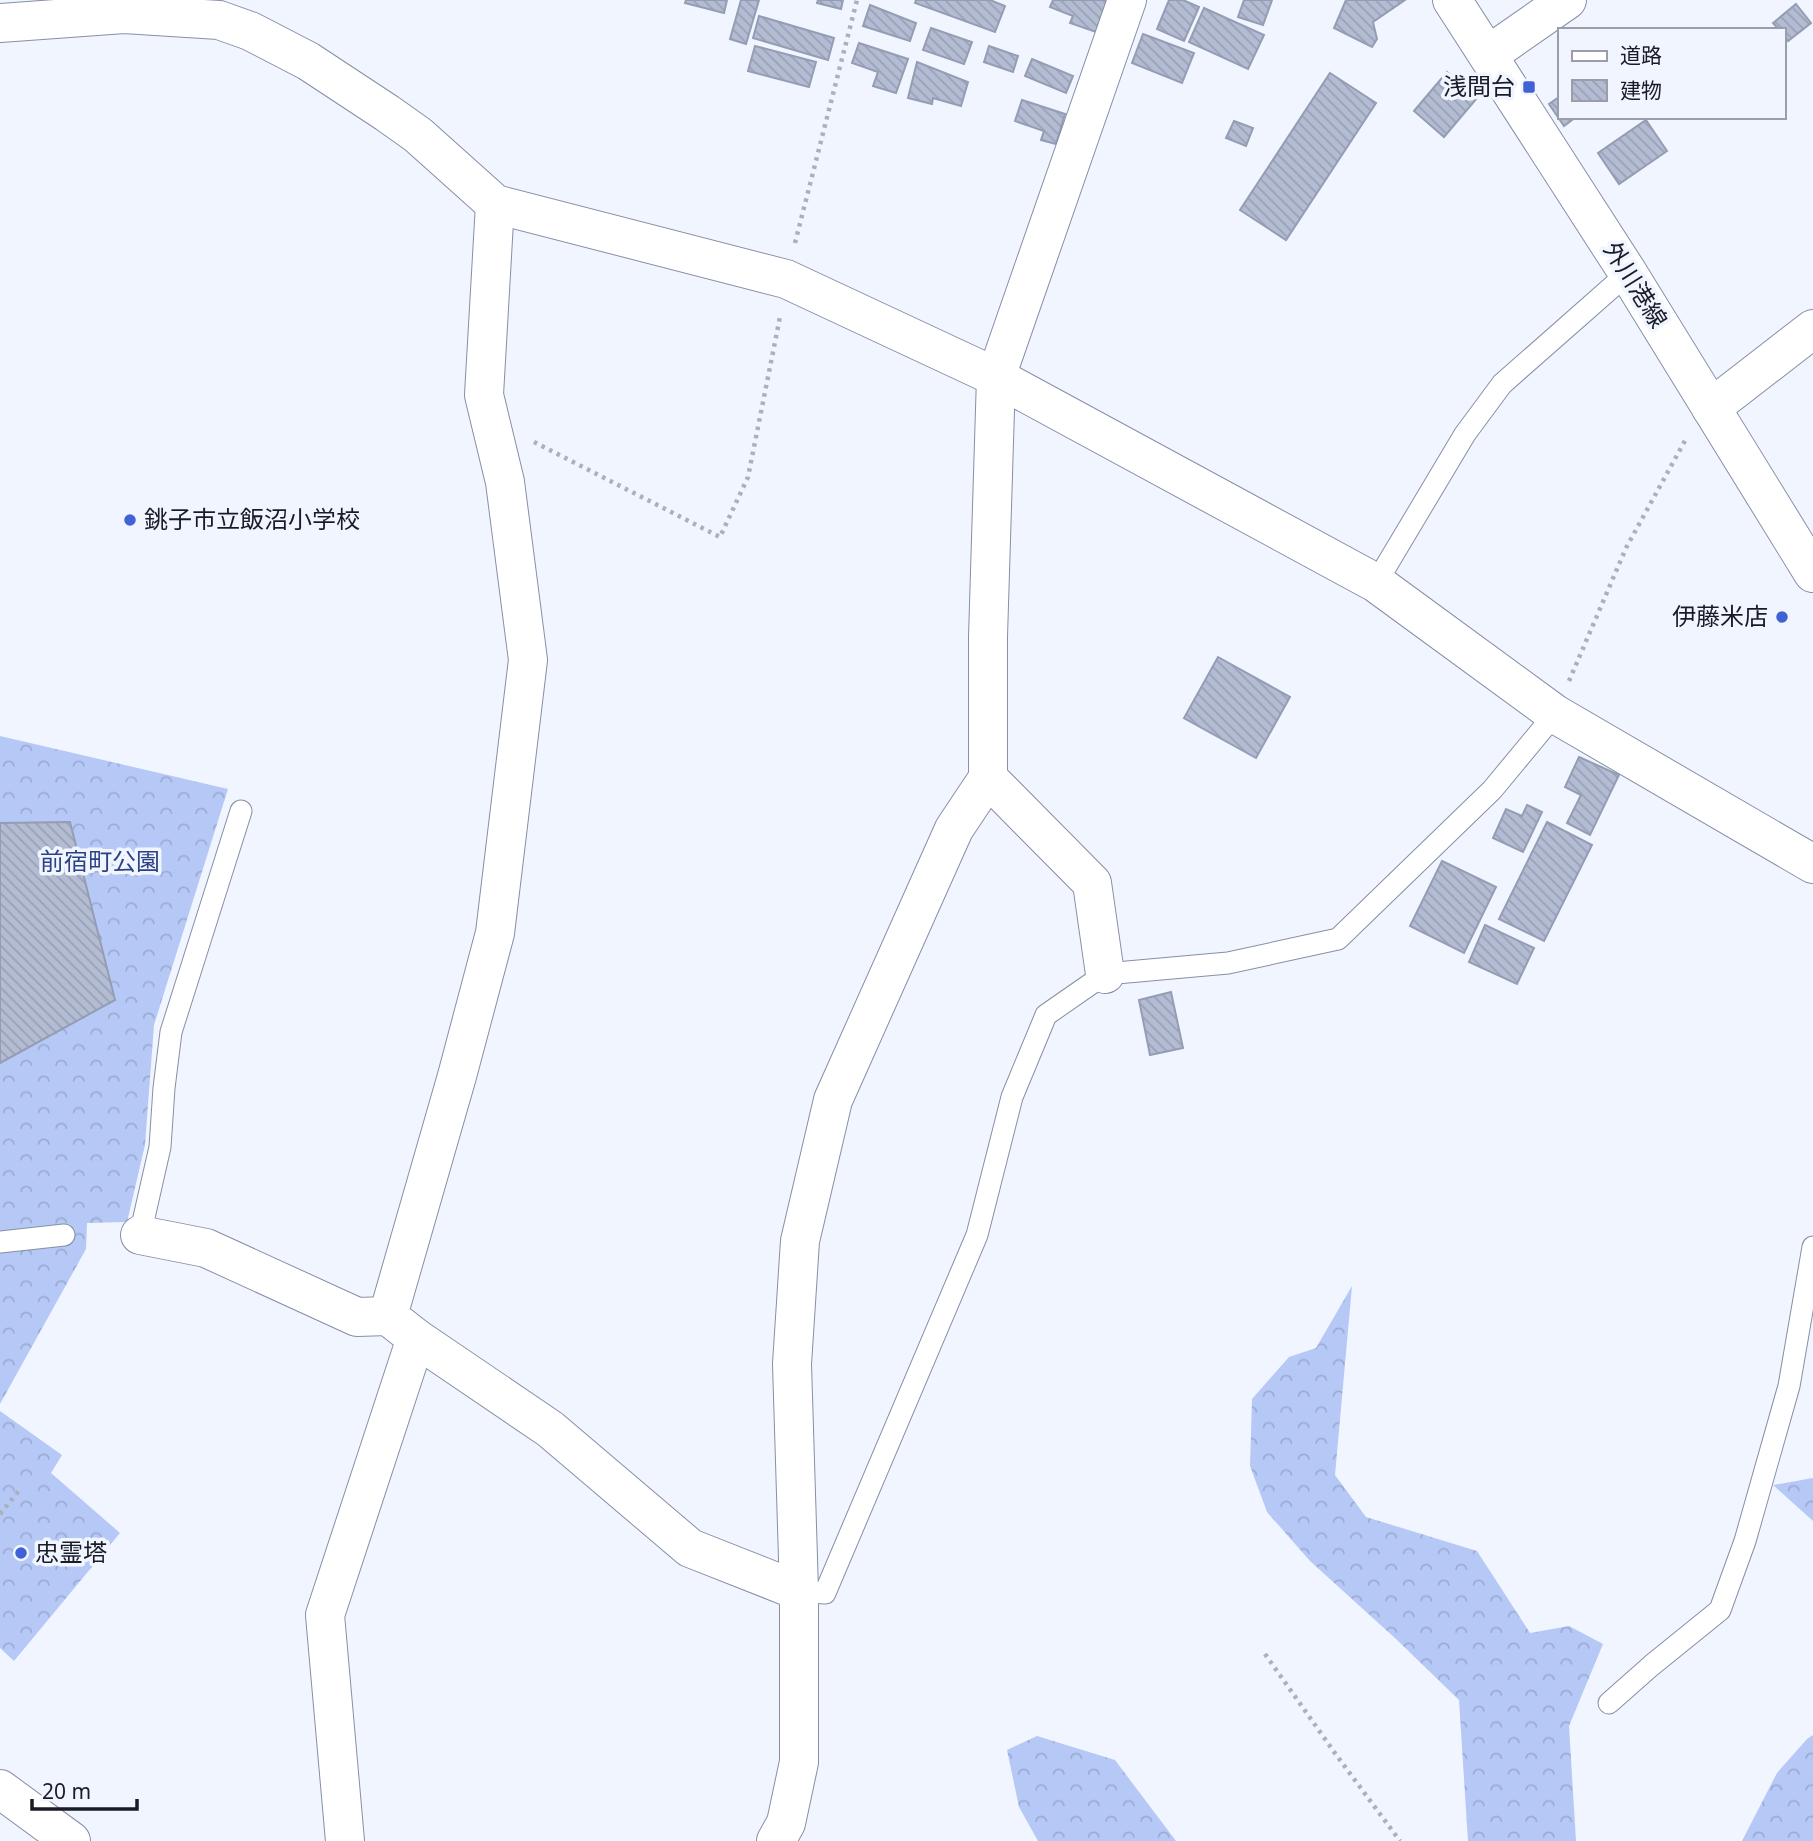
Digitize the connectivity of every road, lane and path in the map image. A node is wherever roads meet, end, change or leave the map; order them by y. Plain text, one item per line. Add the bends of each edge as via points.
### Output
1 (857, 0) edge
2 (1127, 0) edge
3 (1452, 0) edge
4 (1567, 0) edge
5 (215, 10) edge
6 (0, 23) edge
7 (1488, 55) junction
8 (495, 204) junction
9 (1628, 273) junction
10 (786, 279) junction
11 (1813, 329) edge
12 (996, 377) junction
13 (1711, 408) junction
14 (489, 419) junction
15 (1813, 573) edge
16 (1376, 583) junction
17 (1555, 714) junction
18 (988, 778) junction
19 (241, 811) dead end
20 (1813, 864) edge
21 (1105, 974) junction
22 (64, 1235) dead end
23 (140, 1235) joint
24 (0, 1242) edge
25 (1813, 1247) edge
26 (402, 1327) junction
27 (21, 1488) dead end
28 (0, 1514) edge
29 (799, 1591) junction
30 (1265, 1654) dead end
31 (1609, 1703) dead end
32 (0, 1789) edge
33 (71, 1841) edge
34 (345, 1841) edge
35 (776, 1841) edge
36 (1400, 1841) edge

1 - 10 path
2 - 12 street
3 - 7 street, 外川港線
4 - 7 street
5 - 6 street
5 - 8 street via 308,61 387,113
7 - 9 street, 外川港線
8 - 10 street
8 - 14 street via 484,395
9 - 13 street, 外川港線
9 - 16 lane via 1502,384 1465,434
10 - 12 street
10 - 14 path via 748,477 720,537
11 - 13 street
12 - 16 street
12 - 18 street
13 - 15 street, 外川港線
13 - 17 path via 1693,427 1626,548
14 - 26 street via 505,482 528,660 495,933 457,1076
16 - 17 street
17 - 20 street
17 - 21 lane via 1492,790 1338,939 1228,963
18 - 21 street via 1092,883
18 - 29 street via 954,829 833,1100 800,1241 792,1364
19 - 23 lane via 171,1032 160,1147
21 - 29 lane via 1046,1015 1012,1097 977,1235 825,1593
22 - 24 lane
23 - 26 street via 206,1248 357,1317
25 - 31 lane via 1789,1386 1745,1541 1720,1610
26 - 29 street via 550,1429 690,1548
26 - 34 street via 325,1615
27 - 28 path
29 - 35 street via 799,1762 786,1823
30 - 36 path
32 - 33 street

